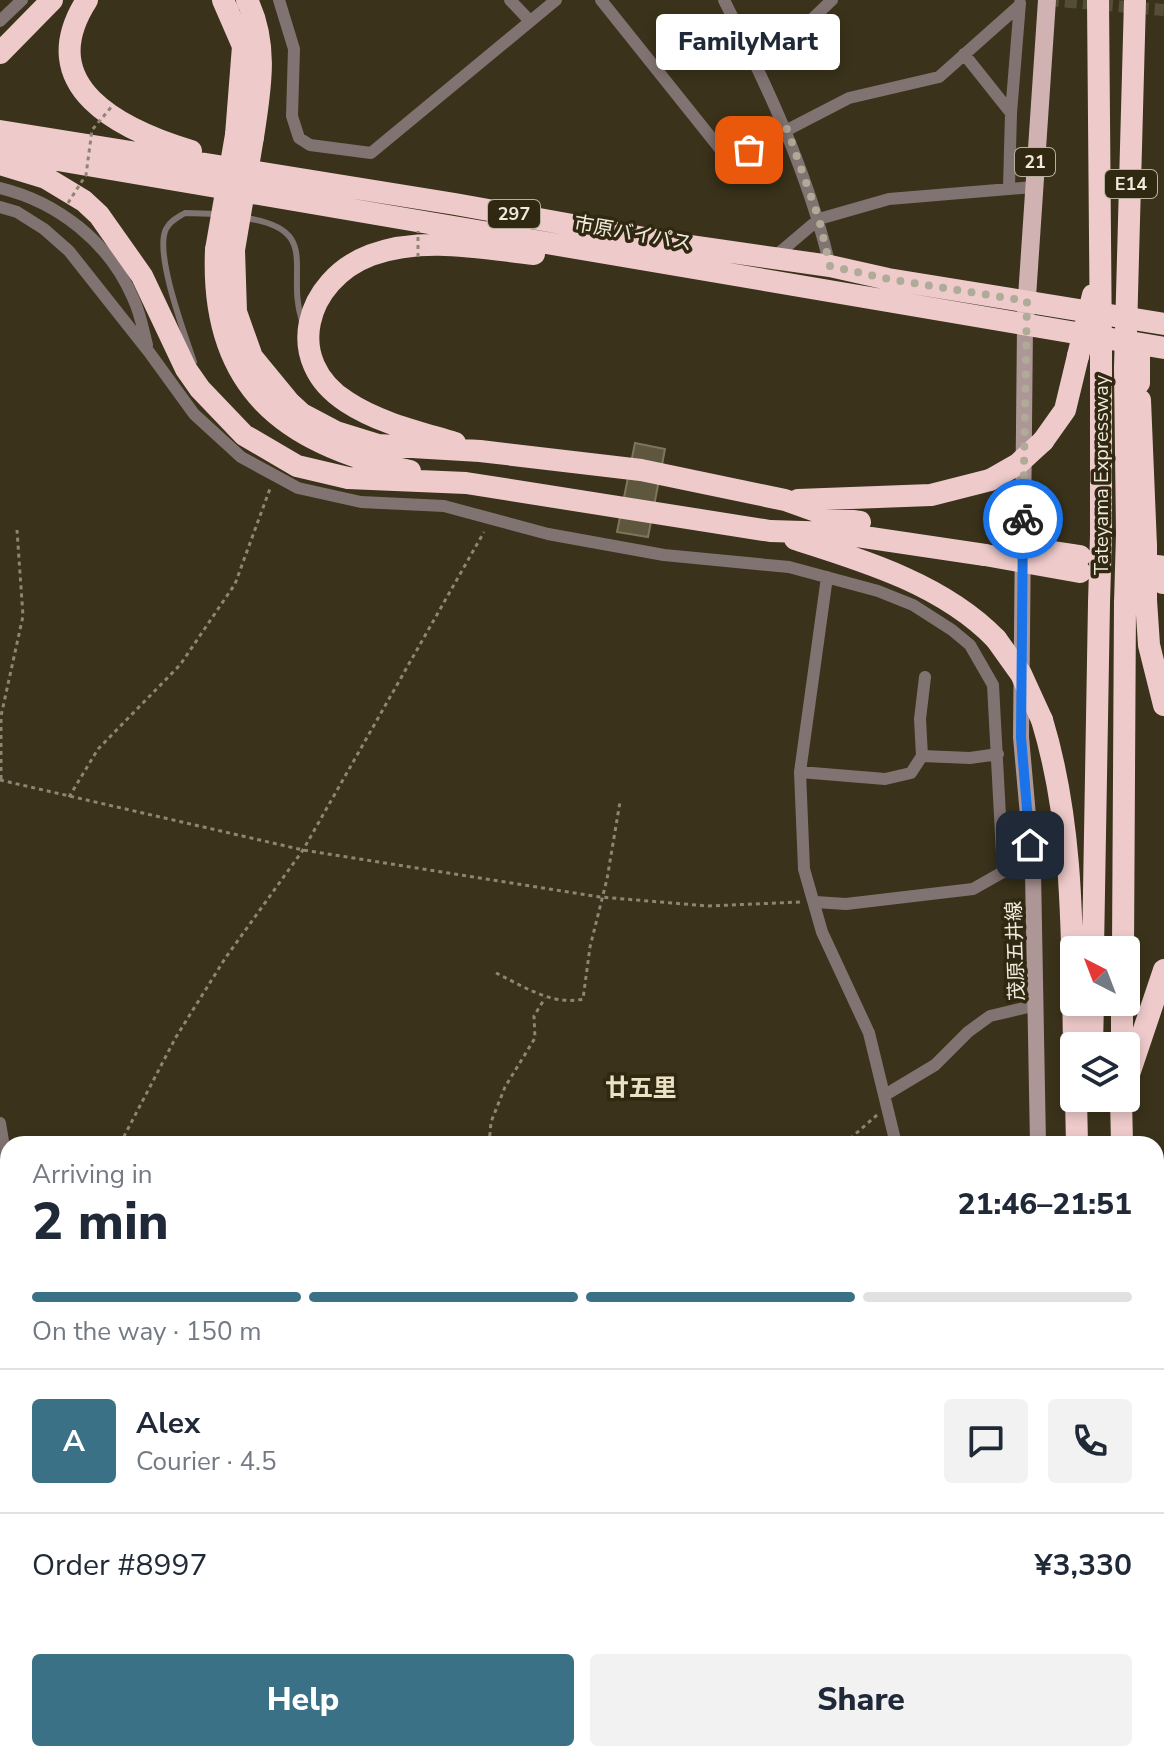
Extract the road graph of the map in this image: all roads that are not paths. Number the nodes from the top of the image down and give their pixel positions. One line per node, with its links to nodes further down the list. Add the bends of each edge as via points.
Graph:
1 (22, 0): 17 (street)
2 (52, 0): 19 (highway)
3 (87, 0): 27 (highway, via 71,32 70,48 77,79 94,104 140,134)
4 (223, 0): 24 (highway, via 243,46)
5 (247, 0): 24 (highway, via 262,74)
6 (279, 0): 16 (street, via 294,49 292,116 299,138 310,145 371,153)
7 (510, 0): 16 (street)
8 (556, 0): 16 (street)
9 (601, 0): 22 (street, via 729,160)
10 (724, 0): 18 (street)
11 (832, 0): 18 (street, via 810,21)
12 (1047, 0): 29 (main road, 21)
13 (1098, 0): 43 (highway, Tateyama Expressway / E14, bridge, via 1101,278)
14 (1135, 0): 52 (highway, Tateyama Expressway / E14, bridge, via 1129,228)
15 (1020, 2): 20 (street); 21 (street)
16 (529, 20)
17 (0, 21)
18 (750, 52): 22 (street)
19 (0, 53)
20 (964, 54): 21 (street); 22 (street, via 939,77 849,98)
21 (1011, 113): 28 (street)
22 (787, 129): 32 (street)
23 (0, 131): 27 (highway, 市原バイパス / 297)
24 (245, 136): 33 (highway, bridge)
25 (0, 150): 34 (highway, 市原バイパス / 297)
26 (0, 164): 44 (highway, via 46,178 99,215 142,276)
27 (224, 166): 35 (highway, 市原バイパス / 297)
28 (1009, 187): 29 (street); 32 (street, via 889,199)
29 (1033, 187): 37 (main road, 21)
30 (0, 188): 42 (street, via 32,196 59,211 111,260 134,299)
31 (0, 207): 42 (street, via 44,229 69,251)
32 (819, 219): 35 (street); 36 (street)
33 (225, 250): 45 (highway, via 244,340 275,389 302,414 378,445); 46 (highway, via 217,299 226,342 244,377 273,413 301,435 342,453)
34 (623, 256): 38 (highway, 市原バイパス / 297); 40 (highway, via 581,258 438,244 372,255 323,288 313,305)
35 (773, 258): 36 (highway, 市原バイパス / 297)
36 (830, 266): 37 (highway, 市原バイパス / 297)
37 (1027, 301): 38 (main road, 21); 39 (highway, 市原バイパス / 297)
38 (1025, 324): 41 (highway, 市原バイパス / 297); 59 (main road, 茂原五井線, via 1021,737)
39 (1164, 324)
40 (308, 340): 44 (lane, via 299,312 297,253 290,236 258,220 185,213 166,228 162,242); 45 (highway, via 319,371 345,401 376,418)
41 (1164, 348)
42 (149, 352): 51 (street, via 194,414 241,457 298,488 361,502 444,506 548,534 650,553 789,567)
43 (1090, 355): 47 (highway, bridge, via 1065,410 1043,441 990,480 931,495); 61 (highway, Tateyama Expressway / E14, bridge, via 1101,535)
44 (200, 389): 46 (highway, via 244,435 297,466 348,478)
45 (480, 451): 47 (highway, via 641,470)
46 (466, 483): 48 (highway)
47 (785, 500): 49 (highway, via 838,519)
48 (770, 531): 49 (highway); 65 (highway, bridge, via 916,584 960,607 996,639 1021,674 1042,720 1058,784 1070,888)
49 (987, 549): 50 (highway, bridge)
50 (1080, 564)
51 (827, 577): 55 (street, via 913,605 970,645 993,685); 57 (street)
52 (1136, 602): 54 (highway); 62 (highway, Tateyama Expressway / E14)
53 (925, 677): 56 (street)
54 (1164, 705)
55 (998, 754): 56 (street); 58 (street)
56 (922, 756): 57 (street, via 911,773 885,779)
57 (800, 772): 60 (street, via 804,869)
58 (1003, 872): 59 (street); 60 (street, via 973,889 846,904)
59 (1033, 872): 64 (main road, 茂原五井線)
60 (815, 902): 67 (street, via 822,932 869,1033)
61 (1093, 936)
62 (1124, 936)
63 (1164, 970): 66 (highway)
64 (1037, 1005): 67 (street, via 990,1016); 72 (main road, 茂原五井線)
65 (1074, 1032)
66 (1140, 1041)
67 (886, 1102): 71 (street)
68 (1076, 1112): 73 (highway)
69 (1091, 1112): 74 (highway)
70 (1121, 1112): 75 (highway)
71 (894, 1136)
72 (1038, 1136)
73 (1077, 1136)
74 (1090, 1136)
75 (1122, 1136)

